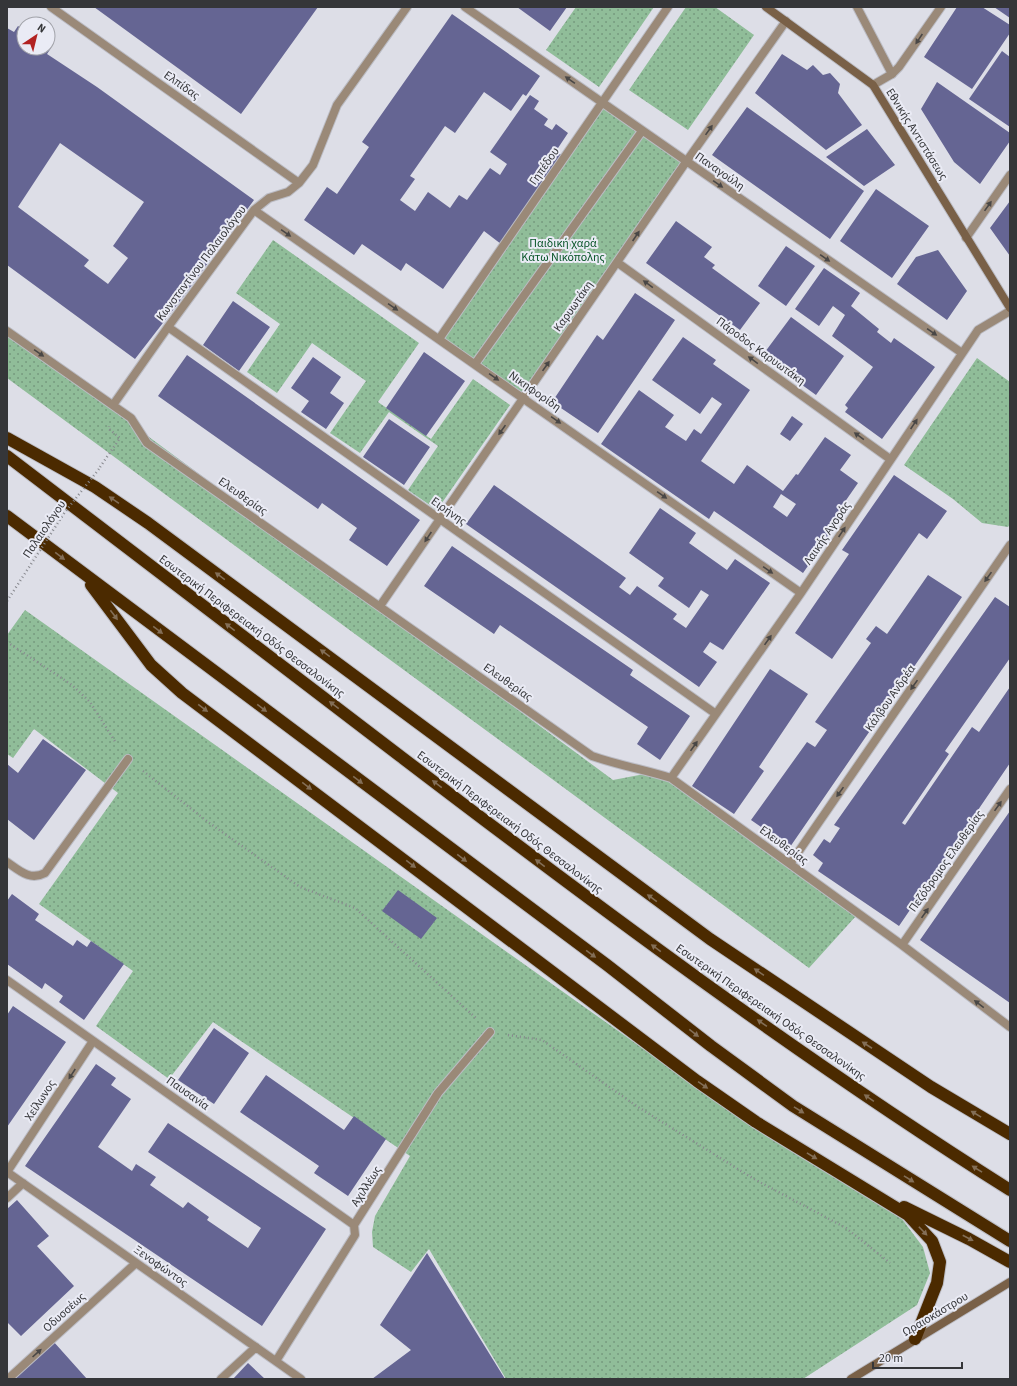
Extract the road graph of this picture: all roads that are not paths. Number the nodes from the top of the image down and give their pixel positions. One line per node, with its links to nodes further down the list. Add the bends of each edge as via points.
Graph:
1 (51, 7): 15 (street, Ελπίδας)
2 (408, 7): 15 (street, Κωνσταντίνου Παλαιολόγου, via 337,105 313,166)
3 (465, 7): 11 (street, Παναγούλη, one-way to 3)
4 (668, 7): 11 (street, Γηπέδου)
5 (766, 7): 8 (main road, Εθνικής Αντιστάσεως)
6 (857, 7): 9 (street)
7 (941, 7): 9 (street, one-way to 9)
8 (786, 21): 10 (main road, Εθνικής Αντιστάσεως); 13 (street, Καρυωτάκη, one-way to 8)
9 (892, 74): 10 (street)
10 (873, 85): 17 (main road, Εθνικής Αντιστάσεως)
11 (602, 103): 12 (street, Παναγούλη); 22 (street, Γηπέδου)
12 (642, 131): 13 (street, Παναγούλη); 24 (street)
13 (686, 162): 18 (street, Καρυωτάκη, one-way to 13); 23 (street, Παναγούλη, one-way to 23)
14 (1010, 175): 17 (street, one-way to 14)
15 (299, 183): 16 (street, Κωνσταντίνου Παλαιολόγου, via 288,192 269,198)
16 (254, 210): 20 (street, Κωνσταντίνου Παλαιολόγου); 22 (street, Νικηφορίδη, one-way to 22)
17 (966, 238): 19 (main road, Εθνικής Αντιστάσεως)
18 (618, 263): 25 (street, Καρυωτάκη, one-way to 18); 29 (street, Πάροδος Καρυωτάκη, one-way to 18)
19 (1010, 310): 23 (street, Λαικής Αγοράς, via 982,326)
20 (168, 327): 26 (street, Κωνσταντίνου Παλαιολόγου); 31 (street, Ειρήνης)
21 (7, 331): 26 (street, Ελευθερίας, one-way to 26)
22 (439, 339): 24 (street, Νικηφορίδη)
23 (962, 353): 29 (street, Λαικής Αγοράς, one-way to 23)
24 (475, 364): 25 (street, Νικηφορίδη, one-way to 25)
25 (524, 398): 31 (street, Καρυωτάκη, one-way to 31); 34 (street, Νικηφορίδη, one-way to 34)
26 (113, 405): 35 (street, Ελευθερίας, via 131,418 147,443)
27 (7, 438): 47 (highway, one-way to 27, via 931,1087 710,939 148,523 95,487)
28 (7, 456): 50 (highway, Εσωτερική Περιφερειακή Οδός Θεσσαλονίκης, one-way to 28, via 892,1114 571,887)
29 (890, 459): 34 (street, Λαικής Αγοράς, one-way to 29)
30 (7, 516): 33 (highway, one-way to 33)
31 (440, 519): 35 (street, Καρυωτάκη, one-way to 35); 36 (street, Ειρήνης)
32 (1010, 545): 41 (street, Κάλβου Ανδρέα, one-way to 41)
33 (82, 573): 51 (highway, one-way to 51, via 151,665 182,693 697,1081 756,1122); 54 (highway, one-way to 54, via 793,1106)
34 (801, 593): 36 (street, Λαικής Αγοράς, one-way to 34)
35 (380, 606): 38 (street, Ελευθερίας, via 592,756)
36 (716, 714): 38 (street, Λαικής Αγοράς, one-way to 36)
37 (128, 759): 40 (street, via 45,873 38,877 31,876)
38 (671, 778): 41 (street, Ελευθερίας)
39 (1010, 790): 42 (street, Πεζόδρομος Ελευθερίας, one-way to 39)
40 (7, 862)
41 (790, 864): 42 (street, Ελευθερίας)
42 (902, 945): 44 (street, Ελευθερίας, one-way to 42)
43 (7, 980): 46 (street, Παυσανία)
44 (1010, 1027)
45 (490, 1032): 53 (street, Αχιλλέως, via 438,1093)
46 (93, 1041): 48 (street, Χείλωνος, one-way to 48); 53 (street, Παυσανία)
47 (1010, 1134)
48 (7, 1172): 49 (street, Ξενοφώντος)
49 (23, 1183): 52 (street); 56 (street, Ξενοφώντος)
50 (1010, 1190)
51 (870, 1191): 55 (highway, one-way to 55); 58 (highway, one-way to 58, via 908,1215 932,1241 940,1262 937,1283)
52 (7, 1198)
53 (354, 1225): 60 (street, Αχιλλέως, via 355,1235)
54 (1010, 1241)
55 (1010, 1262)
56 (136, 1263): 59 (street, Ξενοφώντος); 61 (street, Οδυσσέως, one-way to 56)
57 (1010, 1282): 58 (main road, Ωραιοκάστρου)
58 (915, 1340): 64 (main road, Ωραιοκάστρου)
59 (256, 1347): 60 (street, Ξενοφώντος); 62 (street)
60 (276, 1361): 63 (street, Ξενοφώντος)
61 (8, 1379)
62 (221, 1379)
63 (301, 1379)
64 (851, 1379)

